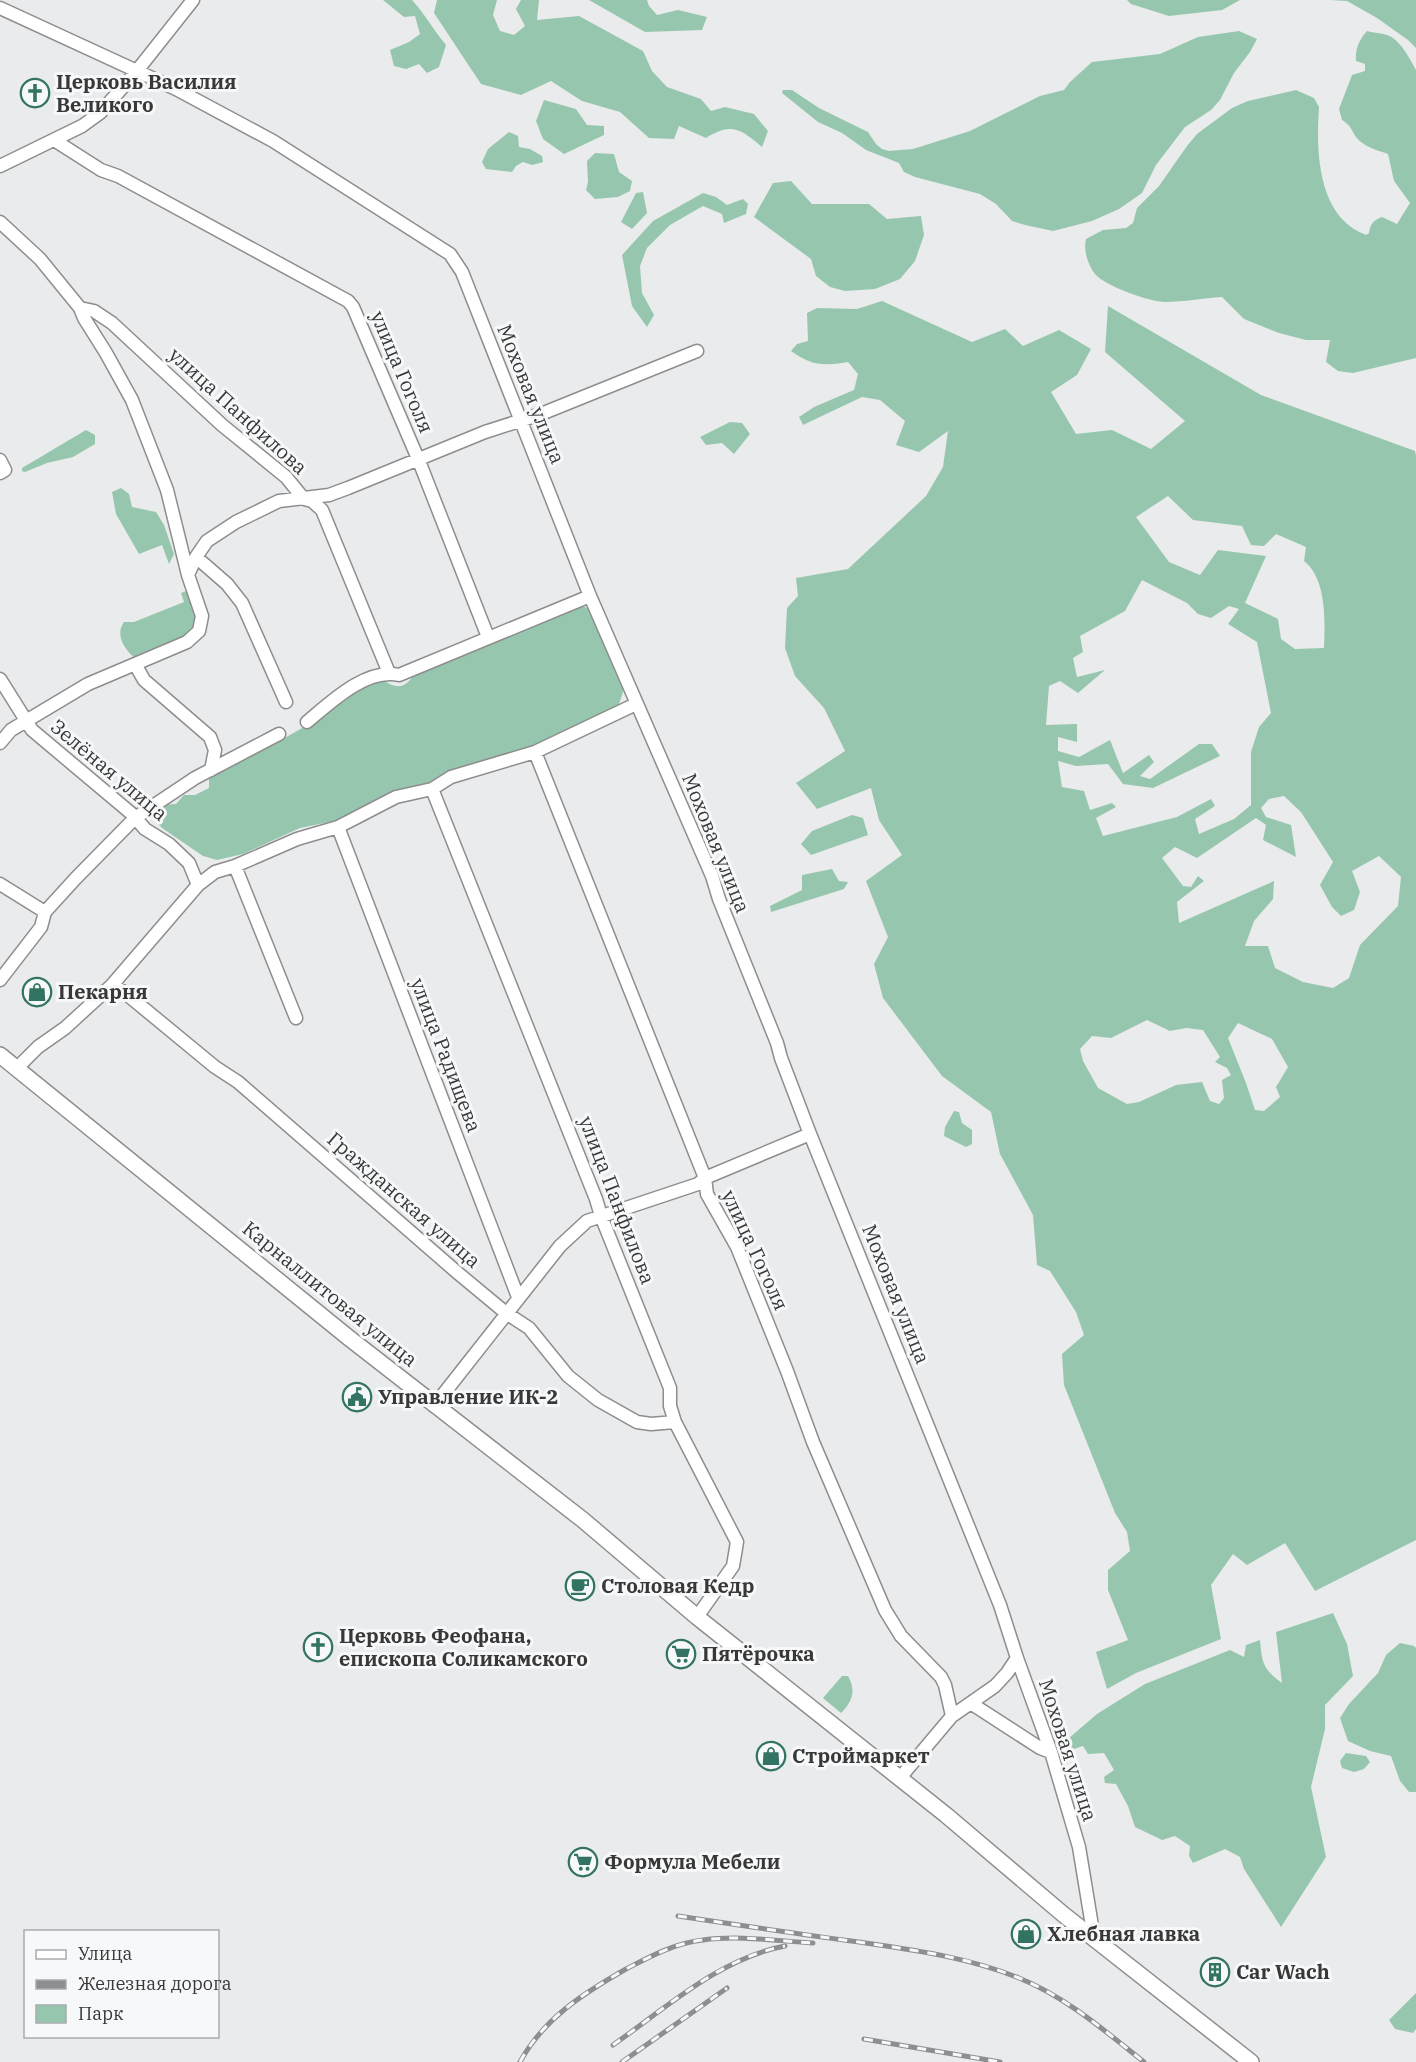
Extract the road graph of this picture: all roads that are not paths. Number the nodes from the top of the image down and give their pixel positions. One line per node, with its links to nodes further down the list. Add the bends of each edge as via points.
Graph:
1 (192, 0): 3 (street)
2 (0, 8): 3 (street, Моховая улица)
3 (136, 72): 4 (street, via 88,123); 9 (street, Моховая улица, via 273,141 450,254 462,272)
4 (54, 140): 5 (street); 10 (street, улица Гоголя, via 101,170 348,301)
5 (0, 166)
6 (0, 222): 7 (street, улица Панфилова, via 40,259)
7 (80, 308): 11 (street, улица Панфилова, via 94,311 112,323 286,477); 13 (street, via 132,400 166,490)
8 (697, 351): 9 (street)
9 (521, 421): 10 (street); 14 (street, Моховая улица)
10 (419, 461): 11 (street, via 329,495); 15 (street, улица Гоголя)
11 (304, 499): 12 (street, via 279,501 236,522 207,541); 17 (street, улица Панфилова, via 322,510)
12 (196, 557): 13 (street); 19 (street, via 242,603)
13 (188, 575): 16 (street, via 200,606 202,624 196,636 171,651)
14 (590, 596): 15 (street); 20 (street, Моховая улица)
15 (488, 637): 17 (street, via 399,675)
16 (135, 664): 21 (street, via 88,684); 26 (street, via 144,680 210,737 215,750)
17 (389, 673): 22 (street, via 341,693)
18 (0, 679): 21 (street, Зелёная улица)
19 (286, 702)
20 (636, 704): 25 (street); 39 (street, Моховая улица, via 712,876)
21 (26, 721): 24 (street); 28 (street, Зелёная улица)
22 (307, 722)
23 (279, 734): 26 (street)
24 (0, 743)
25 (535, 752): 27 (street, via 452,777); 40 (street, улица Гоголя)
26 (211, 770): 28 (street)
27 (432, 789): 29 (street, via 396,797); 41 (street, улица Панфилова)
28 (135, 818): 32 (street, Зелёная улица, via 189,863); 33 (street)
29 (338, 827): 30 (street, via 297,838); 42 (street, улица Радищева)
30 (235, 866): 32 (street, via 215,872); 36 (street)
31 (0, 884): 33 (street)
32 (198, 885): 35 (street)
33 (45, 912): 34 (street, via 41,927)
34 (0, 980)
35 (112, 985): 38 (street); 43 (street, Гражданская улица, via 238,1082)
36 (296, 1018)
37 (0, 1055): 38 (street, Карналлитовая улица)
38 (17, 1068): 44 (street, Карналлитовая улица)
39 (810, 1134): 40 (street); 47 (street, Моховая улица, via 1000,1605)
40 (705, 1178): 41 (street, via 698,1184); 49 (street, улица Гоголя, via 707,1194 737,1247 813,1442 885,1610 901,1636 941,1677)
41 (601, 1216): 42 (street, via 586,1221 560,1246); 45 (street, улица Панфилова, via 670,1388)
42 (518, 1297): 43 (street)
43 (506, 1313): 44 (street); 45 (street, Гражданская улица, via 529,1328 568,1376 598,1400 637,1422)
44 (434, 1406): 46 (street, Карналлитовая улица, via 583,1520)
45 (675, 1422): 46 (street, улица Панфилова, via 737,1542 733,1566)
46 (697, 1617): 51 (street, Карналлитовая улица)
47 (1017, 1658): 48 (street, via 995,1686); 50 (street, Моховая улица)
48 (972, 1704): 49 (street); 50 (street)
49 (952, 1716): 51 (street)
50 (1051, 1752): 52 (street, Моховая улица, via 1079,1847)
51 (899, 1779): 52 (street, Карналлитовая улица)
52 (1094, 1938): 53 (street, Карналлитовая улица)
53 (1251, 2062)

